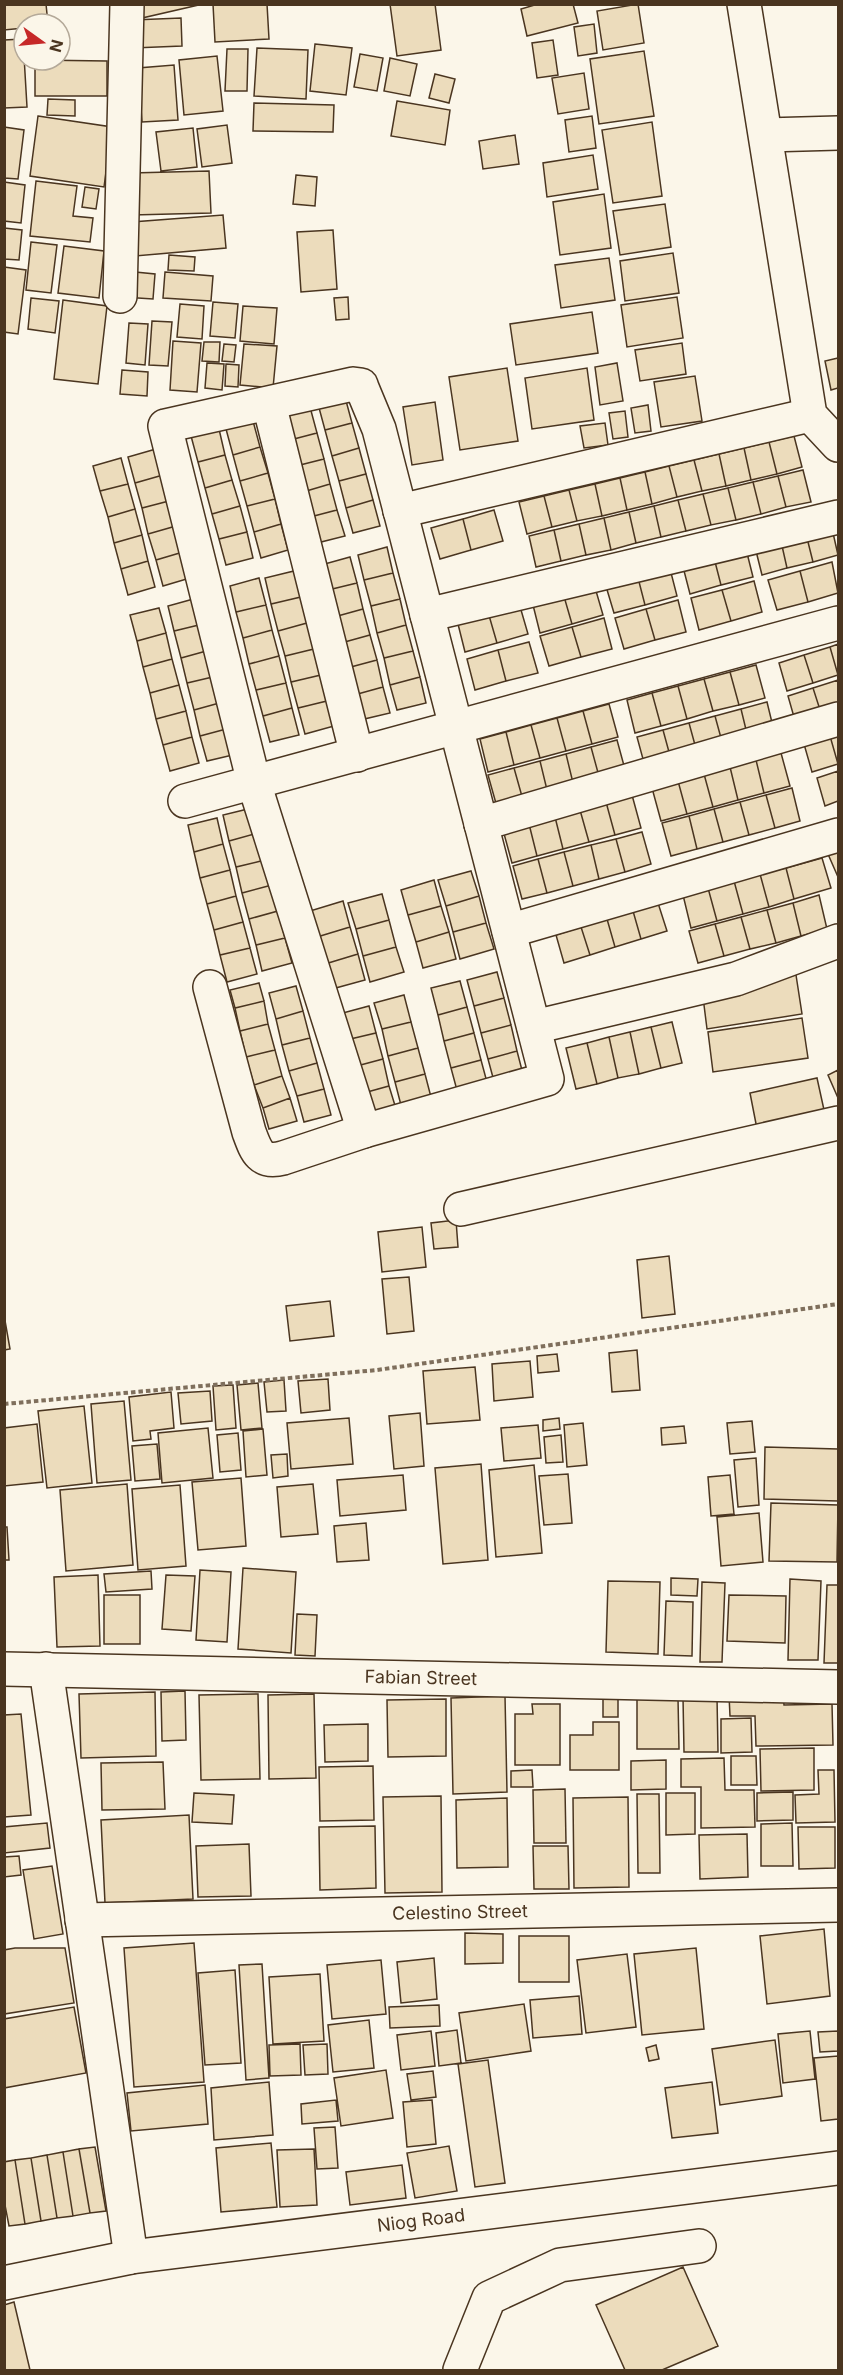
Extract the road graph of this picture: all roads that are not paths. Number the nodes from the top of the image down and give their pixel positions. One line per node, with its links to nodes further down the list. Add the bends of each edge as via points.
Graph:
1 (127, 4): 5 (street)
2 (744, 4): 4 (street)
3 (838, 133): 4 (street)
4 (766, 135): 7 (street)
5 (120, 296)
6 (269, 404): 9 (street, via 361,385 379,429); 15 (street); 16 (street, via 165,426)
7 (810, 415): 8 (street); 9 (street)
8 (838, 445)
9 (400, 511): 11 (street)
10 (838, 516): 11 (street)
11 (427, 615): 14 (street)
12 (838, 623): 14 (street)
13 (838, 719): 18 (street)
14 (456, 727): 15 (street); 18 (street)
15 (357, 755): 16 (street)
16 (254, 783): 17 (street); 25 (street)
17 (184, 801)
18 (481, 824): 20 (street)
19 (838, 835): 20 (street)
20 (509, 931): 23 (street)
21 (838, 941): 23 (street, via 736,979)
22 (210, 987): 25 (street, via 249,1132 262,1158 272,1161)
23 (534, 1027): 25 (street, via 547,1079)
24 (838, 1123): 26 (street)
25 (363, 1131)
26 (461, 1209)
27 (4, 1669): 28 (street, Fabian Street)
28 (46, 1670): 29 (street, Fabian Street); 31 (street)
29 (838, 1687)
30 (838, 1905): 31 (street, Celestino Street)
31 (82, 1920): 34 (street)
32 (838, 2168): 34 (street, Niog Road)
33 (699, 2247): 36 (street, via 561,2265 489,2298)
34 (131, 2257): 35 (street, Niog Road)
35 (4, 2283)
36 (460, 2370)

